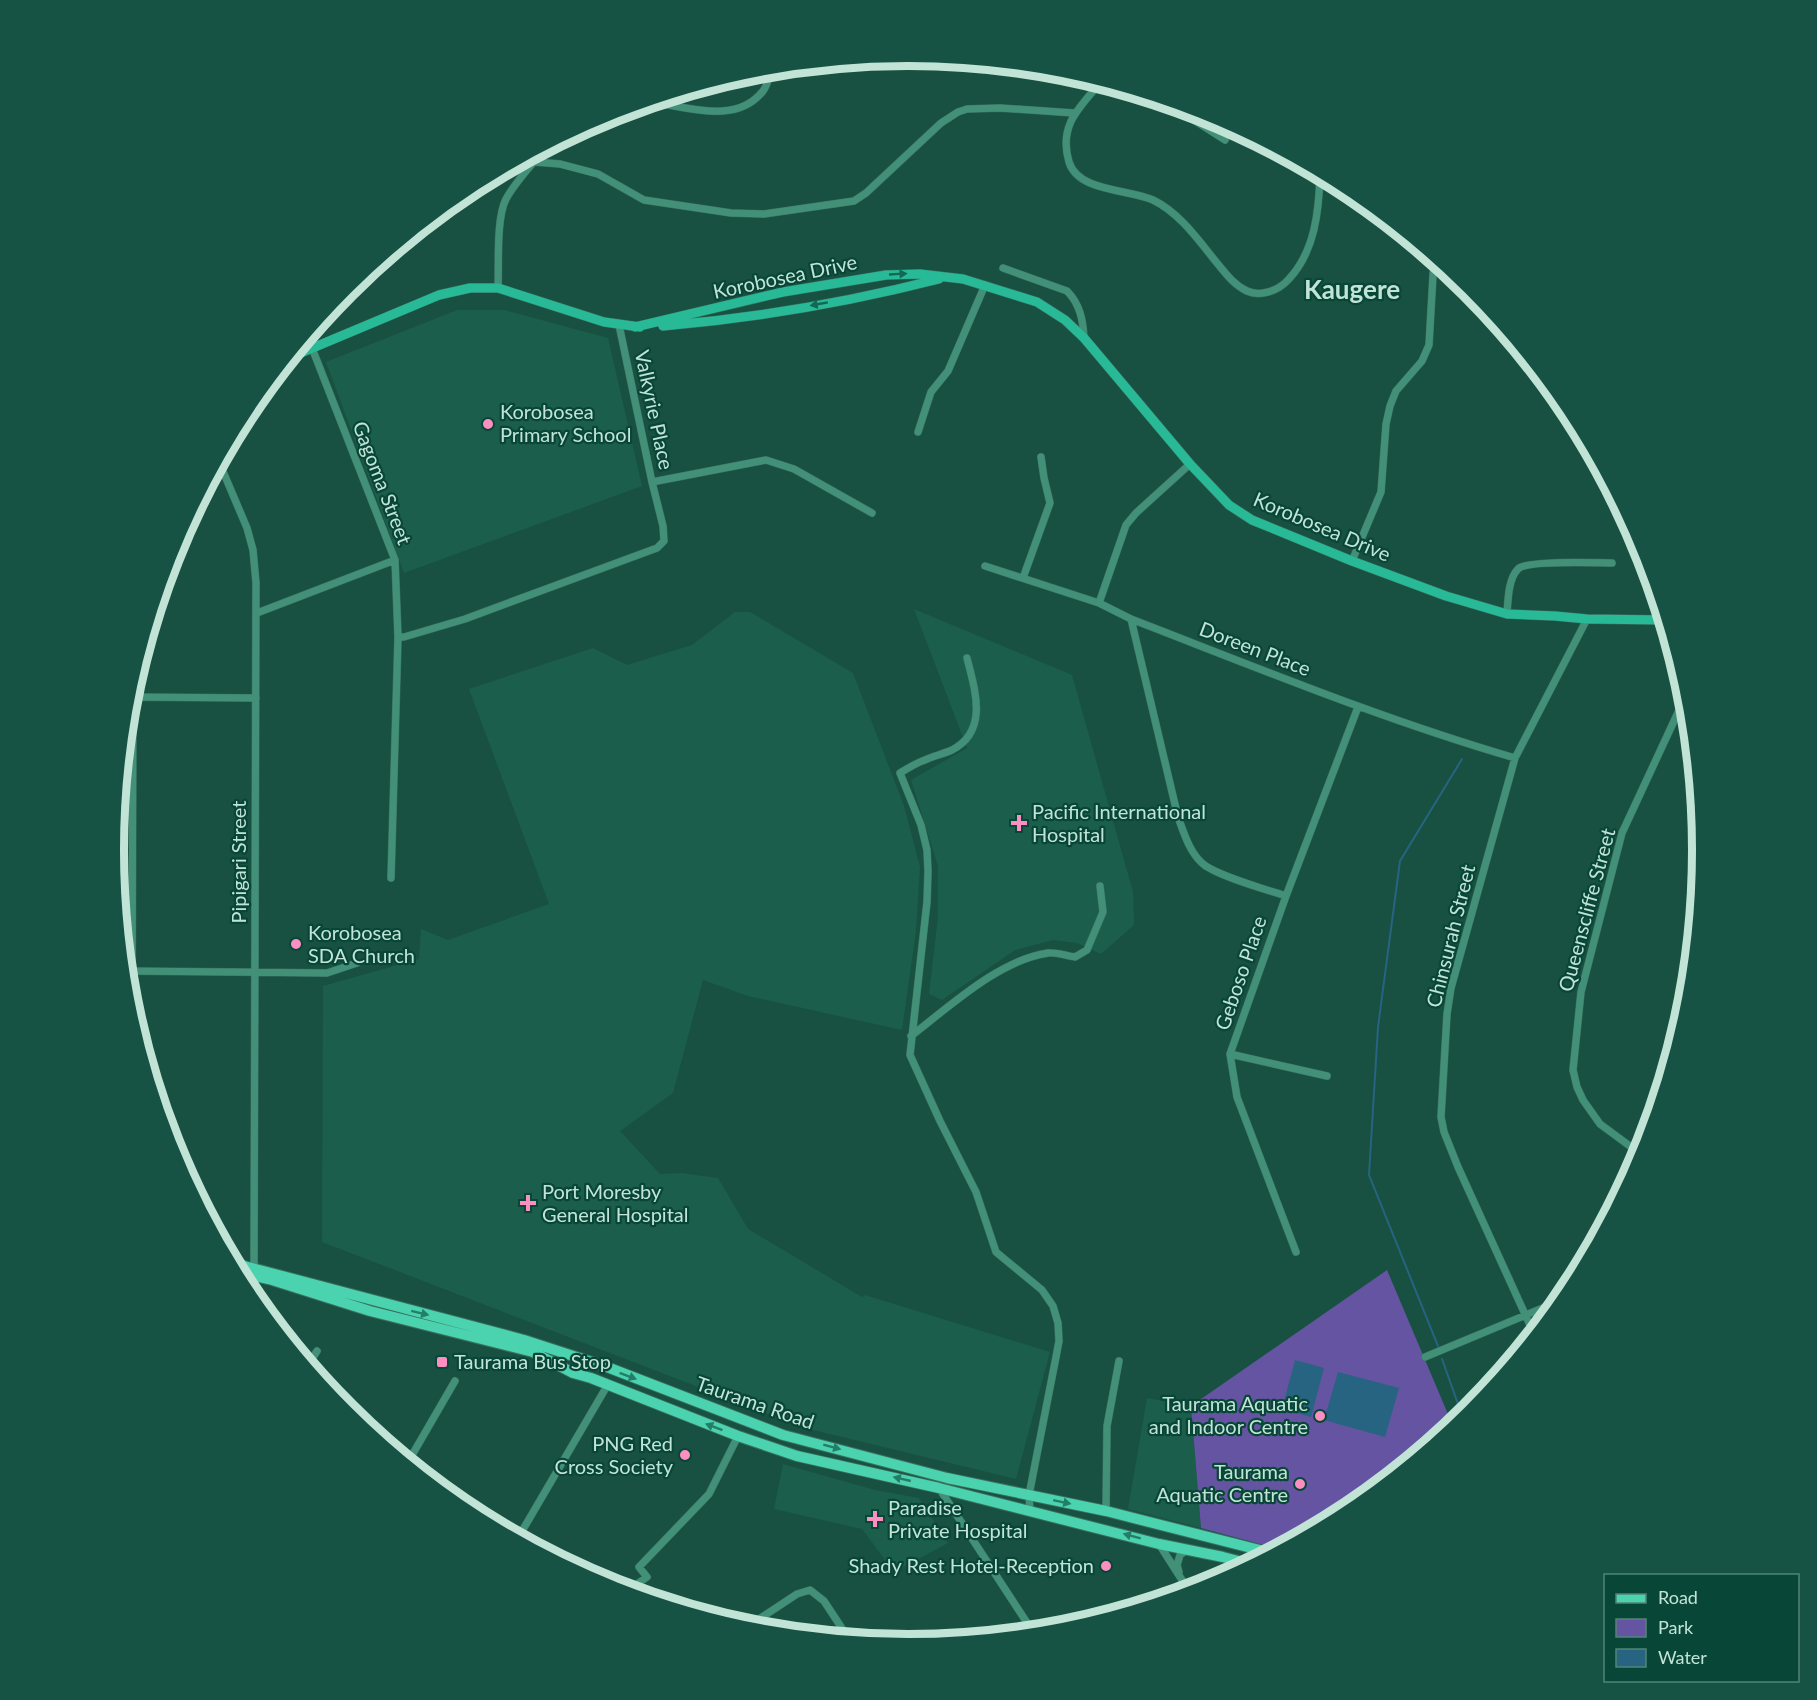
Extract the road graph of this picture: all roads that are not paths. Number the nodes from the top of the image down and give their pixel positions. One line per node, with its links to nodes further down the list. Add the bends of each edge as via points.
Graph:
1 (767, 79): 3 (street, via 763,91 747,105 732,110 712,112)
2 (1095, 89): 4 (street)
3 (667, 105)
4 (1074, 113): 7 (street, via 966,109 941,123 854,201 764,214 644,200 598,174); 8 (street, via 1067,148 1077,175 1105,189 1136,194 1168,209 1233,282 1255,294 1279,288 1296,270 1316,223)
5 (1195, 121): 6 (street)
6 (1225, 140)
7 (535, 162): 13 (street, via 506,200 501,215)
8 (1319, 183)
9 (1003, 268): 16 (street, via 1067,291 1083,317)
10 (1433, 269): 26 (street, via 1429,345 1422,361 1396,391 1390,406 1381,492)
11 (944, 278): 12 (main road, Korobosea Drive); 15 (main road, Korobosea Drive, one-way to 15, via 786,310); 15 (main road, Korobosea Drive, one-way to 11, via 783,292 859,279 904,273)
12 (985, 285): 16 (main road, Korobosea Drive, via 1037,302); 19 (street, via 948,371 931,392)
13 (498, 288): 14 (main road, Korobosea Drive); 17 (main road, Korobosea Drive, via 439,294)
14 (620, 325): 15 (main road, Korobosea Drive); 23 (street, Valkyrie Place)
15 (635, 327)
16 (1084, 338): 21 (main road, Korobosea Drive)
17 (312, 348): 18 (main road, Korobosea Drive); 25 (street, Gagoma Street)
18 (304, 351)
19 (918, 432)
20 (1041, 457): 29 (street, via 1050,503)
21 (1190, 464): 26 (main road, Korobosea Drive, via 1240,513); 30 (street, via 1126,525)
22 (223, 471): 31 (street, Pipigari Street, via 253,550)
23 (652, 482): 24 (street, Valkyrie Place, via 766,460 794,469); 36 (street, via 663,526 664,541 657,548 465,619)
24 (872, 513)
25 (395, 561): 31 (street, Gagoma Street); 36 (street)
26 (1352, 561): 32 (main road, Korobosea Drive)
27 (1612, 564): 32 (street, via 1522,566 1509,590)
28 (985, 566): 29 (street, Doreen Place)
29 (1023, 578): 30 (street, Doreen Place)
30 (1099, 603): 33 (street, Doreen Place)
31 (257, 613): 39 (street, Pipigari Street)
32 (1507, 614): 34 (main road, Korobosea Drive)
33 (1131, 619): 40 (street, Doreen Place); 46 (street, via 1178,817 1189,846 1203,865)
34 (1587, 619): 35 (main road, Korobosea Drive); 43 (street, Chinsurah Street)
35 (1658, 620)
36 (398, 637): 44 (street)
37 (967, 658): 51 (street, via 977,712 970,735 952,750 900,773 921,825 928,871)
38 (140, 697): 39 (street)
39 (256, 698): 50 (street, Pipigari Street)
40 (1358, 707): 43 (street, Doreen Place); 46 (street, Geboso Place)
41 (1679, 710): 54 (street, Queenscliffe Street, via 1622,833 1581,992 1573,1070 1577,1088 1600,1124)
42 (131, 752): 47 (street)
43 (1515, 758): 60 (street, Chinsurah Street, via 1451,988 1441,1117 1454,1157)
44 (391, 878)
45 (1100, 886): 51 (street, via 1103,912 1088,950 1075,957 1049,953 1020,962 982,981)
46 (1286, 896): 52 (street, Geboso Place)
47 (129, 934)
48 (357, 963): 50 (street, via 327,973)
49 (134, 971): 50 (street)
50 (255, 972): 57 (street, Pipigari Street)
51 (911, 1036): 71 (street, via 910,1055 976,1192 996,1252 1042,1290 1058,1323 1059,1341)
52 (1230, 1054): 53 (street); 55 (street, Geboso Place, via 1237,1097)
53 (1327, 1076)
54 (1634, 1148)
55 (1296, 1252)
56 (245, 1266): 57 (main road, Taurama Road)
57 (254, 1268): 71 (main road, Taurama Road, one-way to 71, via 524,1340 607,1367 783,1435)
58 (250, 1275): 67 (main road, Taurama Road, via 370,1311 533,1352)
59 (1544, 1307): 60 (street)
60 (1526, 1315): 61 (street, Chinsurah Street); 64 (street)
61 (1531, 1326)
62 (316, 1352): 63 (street)
63 (312, 1358)
64 (1425, 1358)
65 (1119, 1361): 73 (street, via 1107,1426)
66 (455, 1381): 69 (street)
67 (607, 1386): 68 (main road, Taurama Road, one-way to 67); 75 (street)
68 (738, 1436): 70 (main road, Taurama Road, one-way to 68, via 797,1456); 82 (street, via 709,1494 639,1566 647,1577)
69 (412, 1456)
70 (939, 1488): 72 (main road, Taurama Road); 84 (street)
71 (1029, 1495): 72 (street); 73 (main road, Taurama Road, one-way to 73)
72 (1030, 1511): 76 (main road, Taurama Road, one-way to 72)
73 (1106, 1511): 74 (main road, Taurama Road)
74 (1157, 1524): 76 (main road); 78 (main road, Taurama Road)
75 (522, 1532)
76 (1156, 1543): 77 (main road, Taurama Road); 80 (street)
77 (1187, 1550): 79 (main road, Taurama Road); 80 (street, via 1178,1559)
78 (1261, 1550)
79 (1237, 1561)
80 (1180, 1578): 81 (street)
81 (1184, 1583)
82 (636, 1585)
83 (759, 1619): 85 (street, via 810,1590 824,1601)
84 (1028, 1624)
85 (844, 1631)

